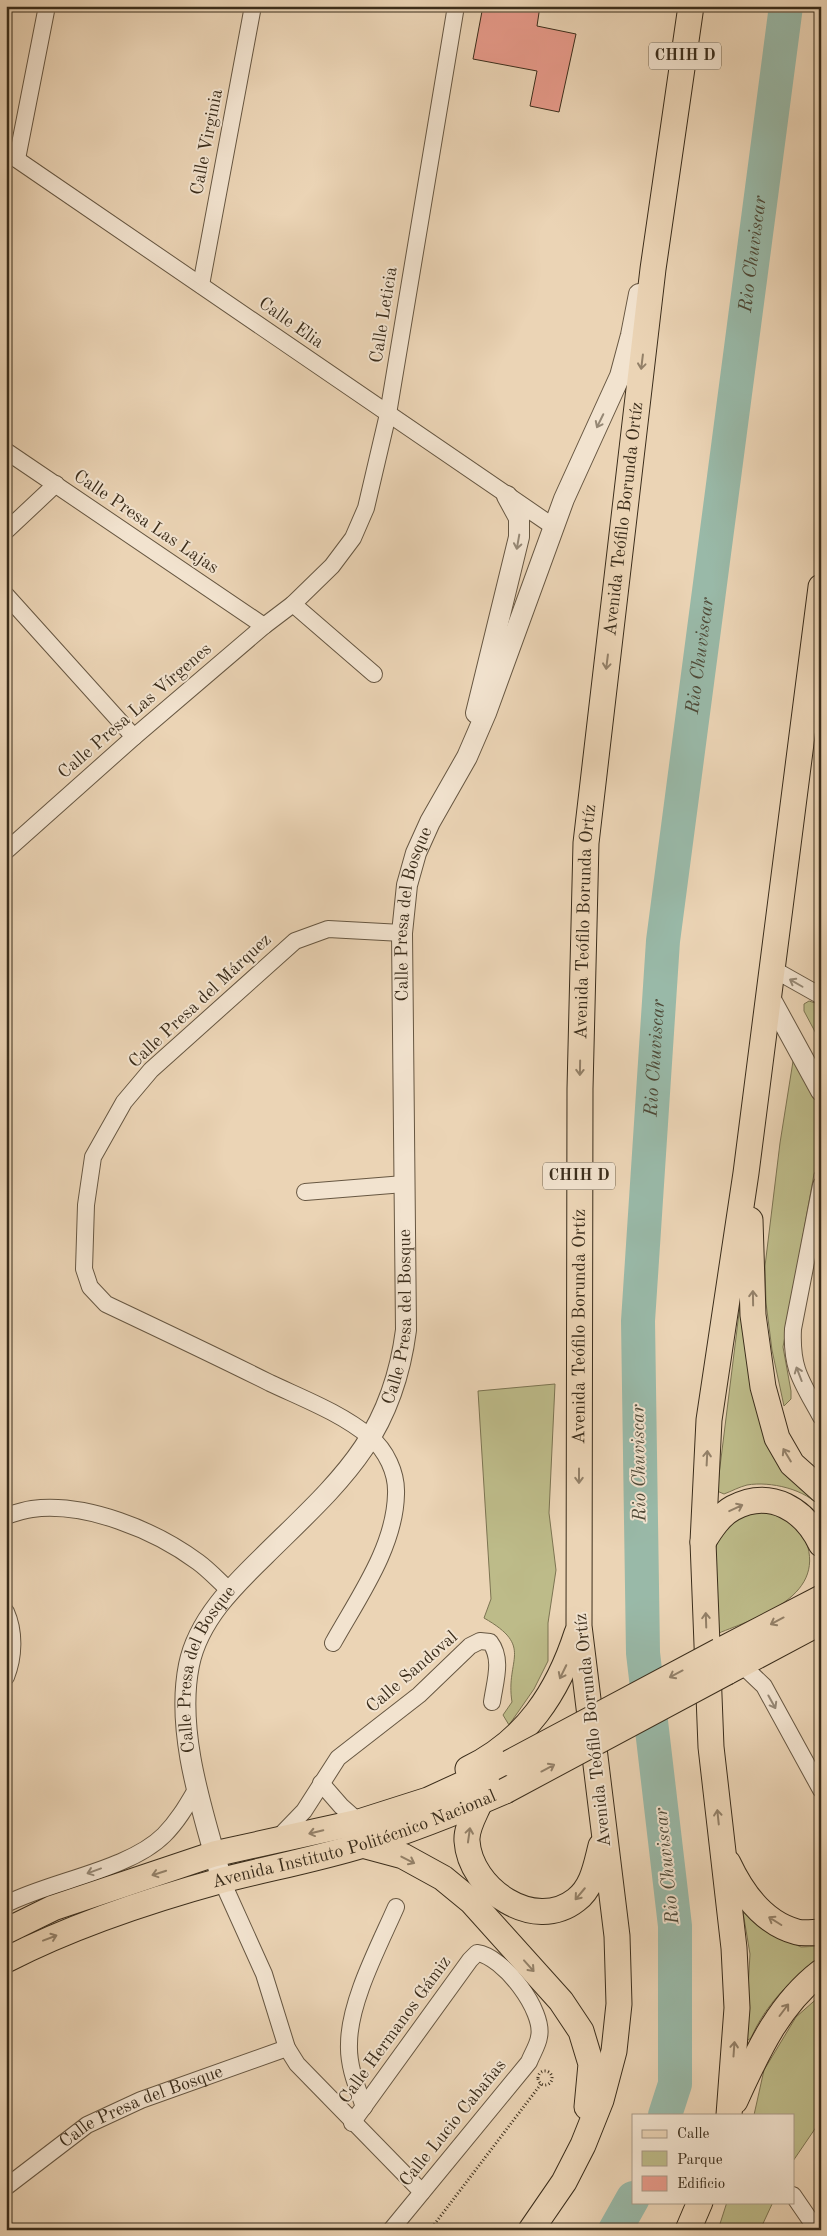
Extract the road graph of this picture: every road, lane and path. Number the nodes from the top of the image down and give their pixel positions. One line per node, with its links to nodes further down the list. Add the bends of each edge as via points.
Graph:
1 (47, 6): 6 (street)
2 (253, 6): 7 (street, Calle Virginia)
3 (456, 6): 8 (street, Calle Leticia)
4 (692, 6): 5 (main road, CHIH D)
5 (678, 106): 12 (street, Calle Presa del Bosque, one-way to 12, via 662,128 637,306 620,376 576,470); 40 (main road, Avenida Teófilo Borunda Ortíz / CHIH D, one-way to 40, via 653,269 586,842 580,1088)
6 (12, 156): 7 (street, Calle Elia)
7 (201, 285): 8 (street, Calle Elia)
8 (388, 414): 11 (street, Calle Elia); 16 (street, Calle Leticia, via 366,508 353,538 332,566)
9 (6, 451): 10 (street, Calle Presa Las Lajas)
10 (56, 484): 13 (street); 17 (street, Calle Presa Las Lajas)
11 (507, 496): 12 (street, Calle Elia); 20 (street, one-way to 20, via 519,518 519,537)
12 (554, 527): 20 (street, Calle Presa del Bosque, via 502,673)
13 (6, 531)
14 (821, 587): 23 (main road)
15 (6, 595): 19 (street)
16 (293, 604): 17 (street, Calle Presa Las Vírgenes); 18 (street)
17 (264, 626): 19 (street, Calle Presa Las Vírgenes)
18 (374, 674)
19 (134, 737): 21 (street, Calle Presa Las Vírgenes)
20 (467, 757): 22 (street, Calle Presa del Bosque, via 430,822 410,868)
21 (6, 851)
22 (402, 933): 28 (street, Calle Presa del Bosque); 32 (street, Calle Presa del Márquez, via 328,929 295,941 270,962 150,1070 124,1102 93,1157 86,1205 84,1269 90,1287 106,1304 335,1414)
23 (772, 969): 24 (main road); 25 (street, one-way to 23)
24 (769, 996): 26 (street); 27 (main road)
25 (821, 996)
26 (821, 1090)
27 (746, 1172): 33 (main road, one-way to 27, via 792,1464 777,1438 763,1388 753,1315 752,1238); 35 (main road, one-way to 27, via 709,1420)
28 (404, 1184): 30 (street); 32 (street, Calle Presa del Bosque, via 404,1349 395,1389)
29 (821, 1185): 31 (street, one-way to 29, via 798,1374 792,1352 793,1329)
30 (305, 1192)
31 (821, 1417)
32 (372, 1438): 37 (street, Calle Presa del Bosque, via 324,1497); 41 (street, via 393,1471 396,1493 390,1529 373,1571)
33 (821, 1490)
34 (6, 1516): 37 (street, via 33,1509 68,1509 124,1521 165,1539 199,1562)
35 (703, 1542): 36 (main road, one-way to 36, via 718,1520 734,1508 756,1500 779,1503 798,1511 814,1528); 52 (main road, one-way to 35, via 711,1747)
36 (821, 1544)
37 (229, 1590): 46 (street, Calle Presa del Bosque, via 202,1632 189,1664 187,1735)
38 (819, 1602): 42 (main road, Avenida Instituto Politécnico Nacional)
39 (6, 1612): 43 (street, via 12,1640 12,1663)
40 (579, 1626): 49 (main road, one-way to 49, via 556,1687 534,1717 508,1742); 50 (main road, Avenida Teófilo Borunda Ortíz / CHIH D)
41 (333, 1642)
42 (729, 1663): 47 (street, one-way to 47, via 764,1686); 48 (main road, Avenida Instituto Politécnico Nacional, one-way to 42, bridge, via 505,1791); 49 (main road, Avenida Instituto Politécnico Nacional, one-way to 49, bridge)
43 (6, 1677)
44 (492, 1702): 45 (street, Calle Sandoval, via 498,1663 496,1651 490,1642 480,1641 470,1646 412,1701 338,1758)
45 (321, 1783): 49 (street); 51 (street, via 304,1811)
46 (197, 1788): 53 (street, Calle Presa del Bosque); 55 (street, one-way to 55, via 177,1821 163,1837 145,1849)
47 (821, 1790)
48 (480, 1802): 49 (main road, Avenida Instituto Politécnico Nacional, via 434,1821); 50 (main road, one-way to 48, via 592,1879 577,1900 555,1911 525,1910 504,1900 472,1862 467,1840)
49 (364, 1829): 51 (main road, Avenida Instituto Politécnico Nacional, one-way to 51); 54 (main road, Avenida Instituto Politécnico Nacional); 68 (main road, one-way to 68, via 443,1878 471,1901 560,2001 581,2031 591,2064)
50 (604, 1833): 68 (main road, Avenida Teófilo Borunda Ortíz / CHIH D, via 617,1936 619,2004 614,2051 601,2100)
51 (273, 1842): 53 (main road, Avenida Instituto Politécnico Nacional)
52 (721, 1845): 58 (main road, one-way to 52, via 798,1932 776,1923 754,1906 738,1884); 65 (main road, one-way to 52, via 737,2008 734,1948)
53 (214, 1854): 54 (street, Calle Presa del Bosque); 57 (main road, Avenida Instituto Politécnico Nacional, one-way to 57, via 53,1908)
54 (222, 1881): 59 (main road, Avenida Instituto Politécnico Nacional, one-way to 54, via 46,1939); 62 (street, Calle Presa del Bosque, via 264,1974)
55 (6, 1904)
56 (396, 1907): 64 (street, via 352,2014 348,2045 352,2074)
57 (6, 1931)
58 (821, 1932)
59 (6, 1960)
60 (821, 1972): 66 (main road, one-way to 60, via 765,2037 786,2006)
61 (540, 2036): 64 (street, Calle Hermanos Gámiz, via 538,2014 515,1981 484,1954 477,1953); 70 (street, Calle Lucio Cabañas, via 529,2062 514,2083)
62 (287, 2048): 67 (street, Calle Presa del Bosque, via 297,2064); 69 (street, Calle Presa del Bosque, via 158,2094 87,2125)
63 (541, 2084): 63 (path, via 545,2086 551,2082 550,2073 539,2074); 74 (path)
64 (364, 2107): 67 (street, Calle Hermanos Gámiz)
65 (728, 2114)
66 (728, 2114)
67 (352, 2123): 70 (street, Calle Presa del Bosque)
68 (583, 2145): 75 (main road, Avenida Teófilo Borunda Ortíz / CHIH D, via 564,2182)
69 (6, 2187)
70 (422, 2192): 73 (street, Calle Lucio Cabañas)
71 (794, 2196): 77 (street)
72 (699, 2204): 76 (main road)
73 (391, 2230)
74 (430, 2230)
75 (531, 2230)
76 (688, 2230)
77 (817, 2230)

